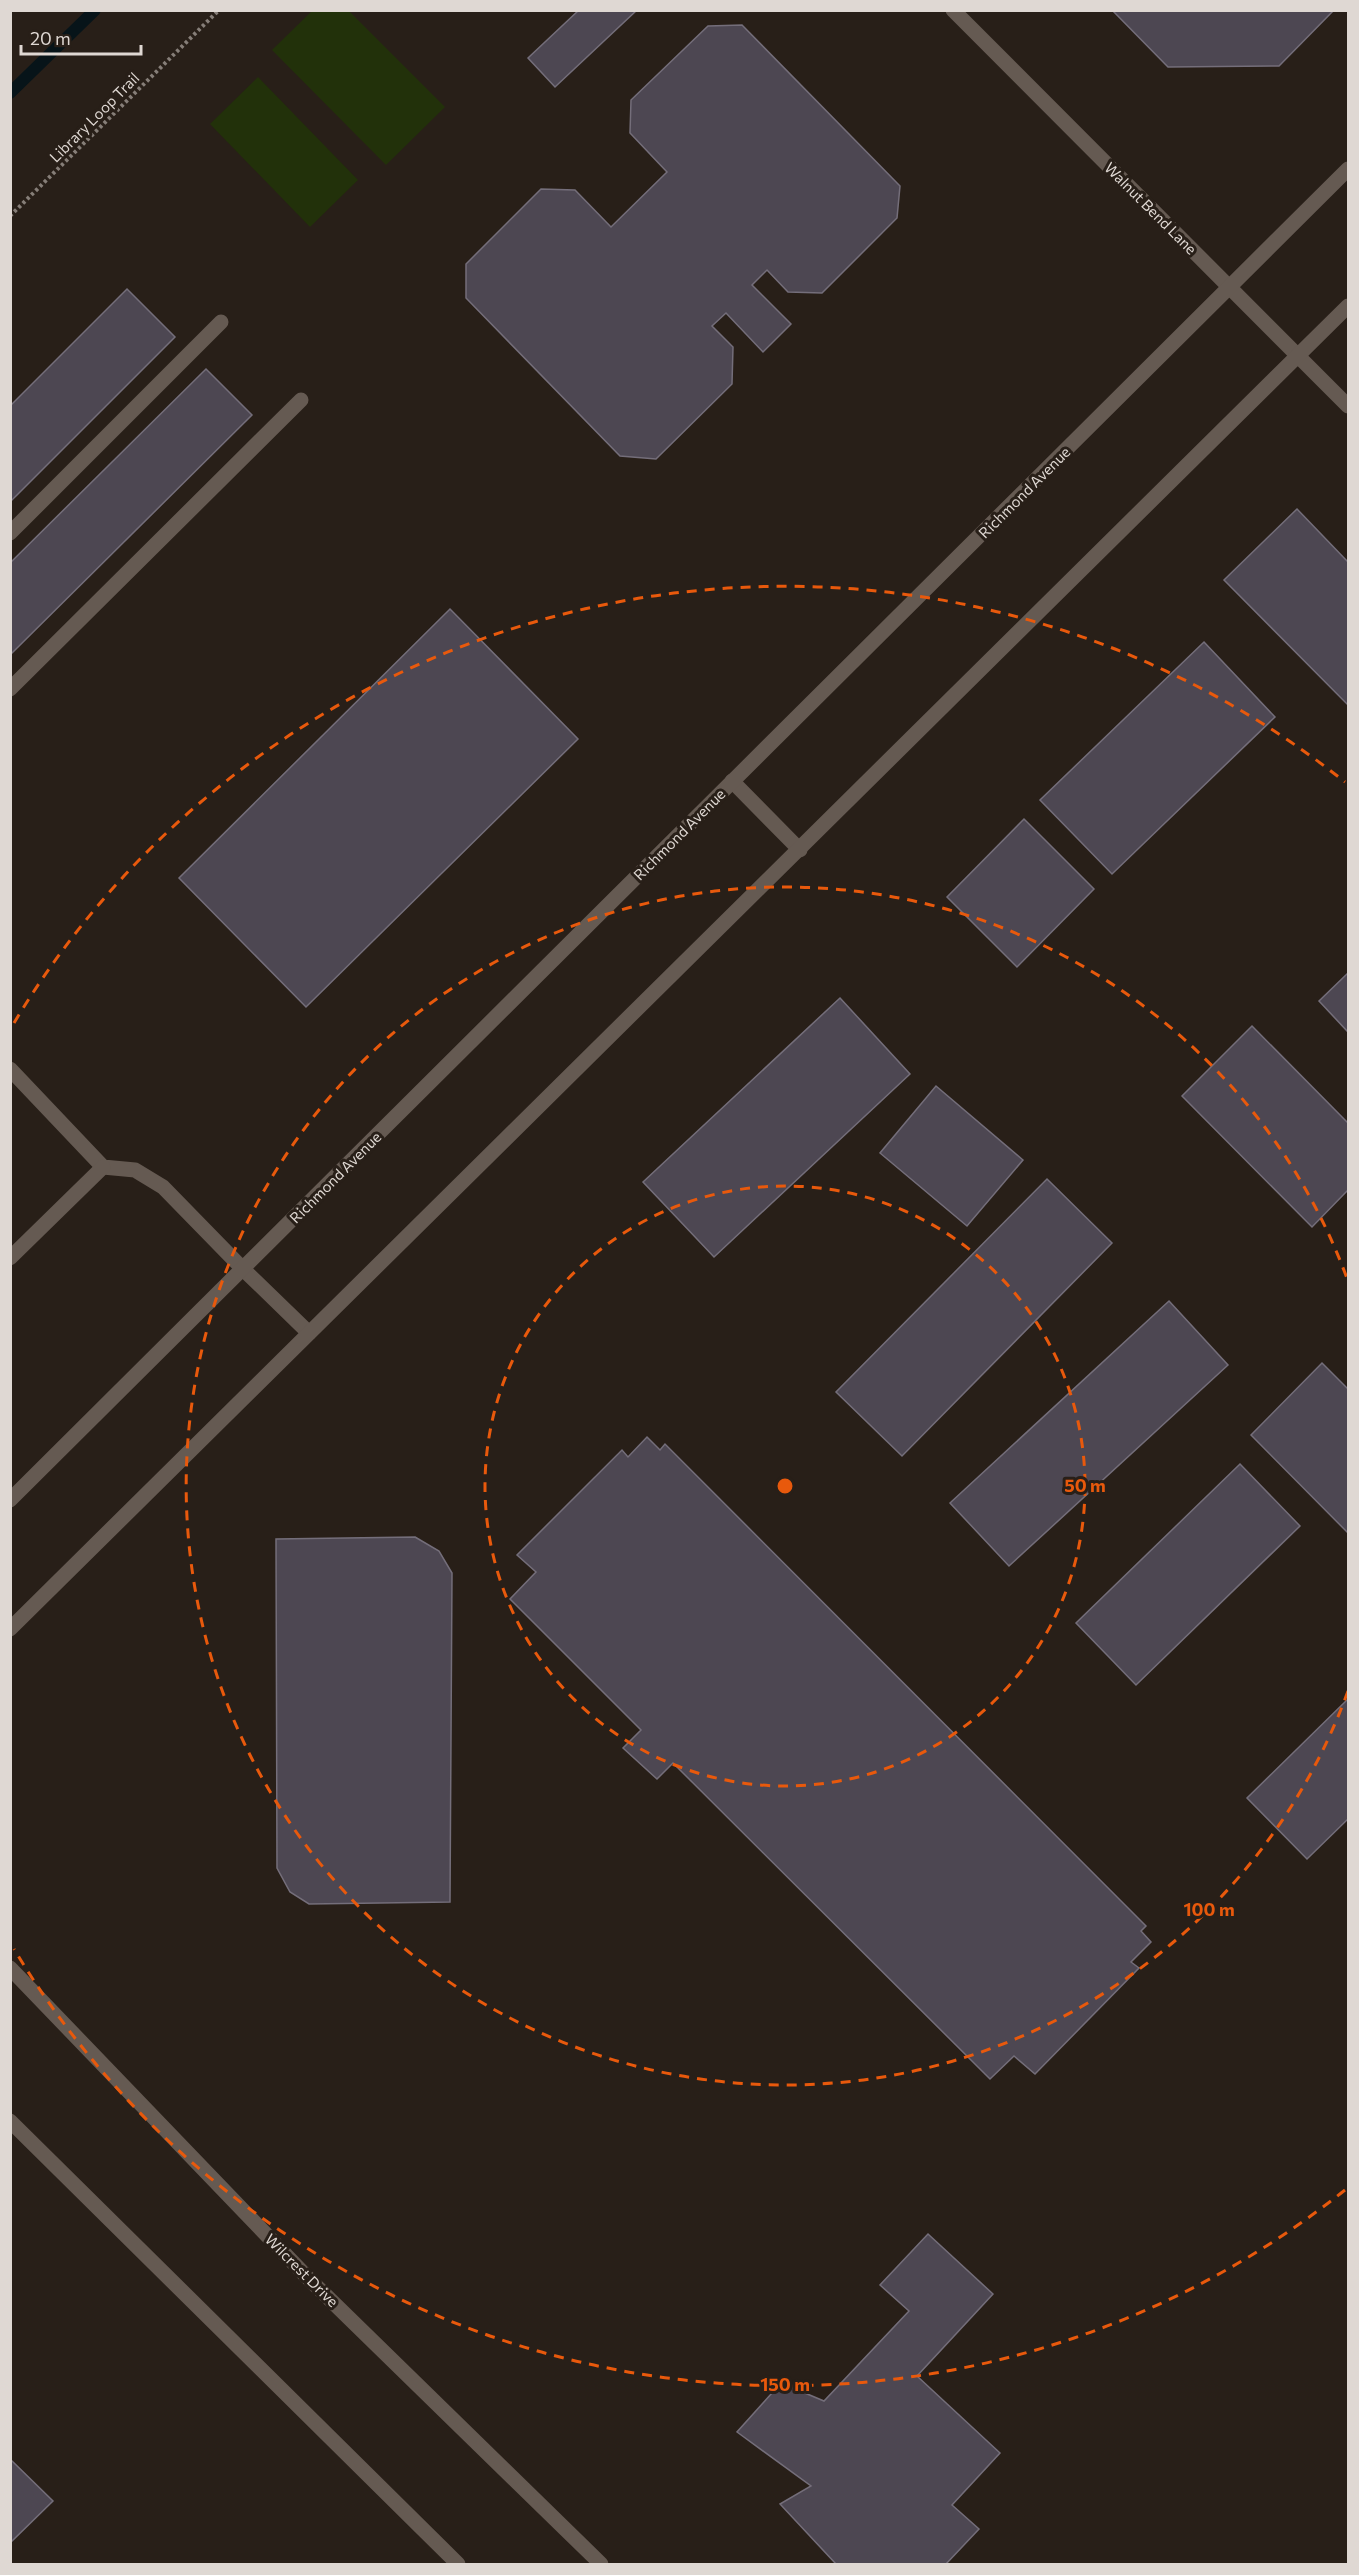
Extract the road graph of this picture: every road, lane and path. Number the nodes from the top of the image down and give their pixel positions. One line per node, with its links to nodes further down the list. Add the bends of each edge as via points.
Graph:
1 (219, 10): 4 (path, Library Loop Trail)
2 (953, 10): 5 (main road, Walnut Bend Lane)
3 (1348, 169): 5 (main road, Richmond Avenue)
4 (10, 216)
5 (1229, 287): 8 (main road, Walnut Bend Lane); 13 (main road, Richmond Avenue)
6 (1348, 306): 8 (main road)
7 (221, 322): 11 (main road)
8 (1298, 356): 10 (main road, Walnut Bend Lane); 14 (main road)
9 (301, 400): 12 (main road)
10 (1348, 406)
11 (10, 532)
12 (10, 688)
13 (732, 781): 14 (main road); 18 (main road, Richmond Avenue)
14 (800, 850): 19 (main road)
15 (10, 1069): 16 (main road)
16 (103, 1167): 17 (main road); 18 (main road, via 135,1170 163,1187)
17 (10, 1258)
18 (243, 1269): 19 (main road); 20 (main road, Richmond Avenue)
19 (309, 1333): 21 (main road)
20 (10, 1500)
21 (10, 1629)
22 (10, 1968): 25 (main road, Wilcrest Drive, via 307,2277)
23 (10, 2121): 24 (main road)
24 (458, 2565)
25 (602, 2565)

